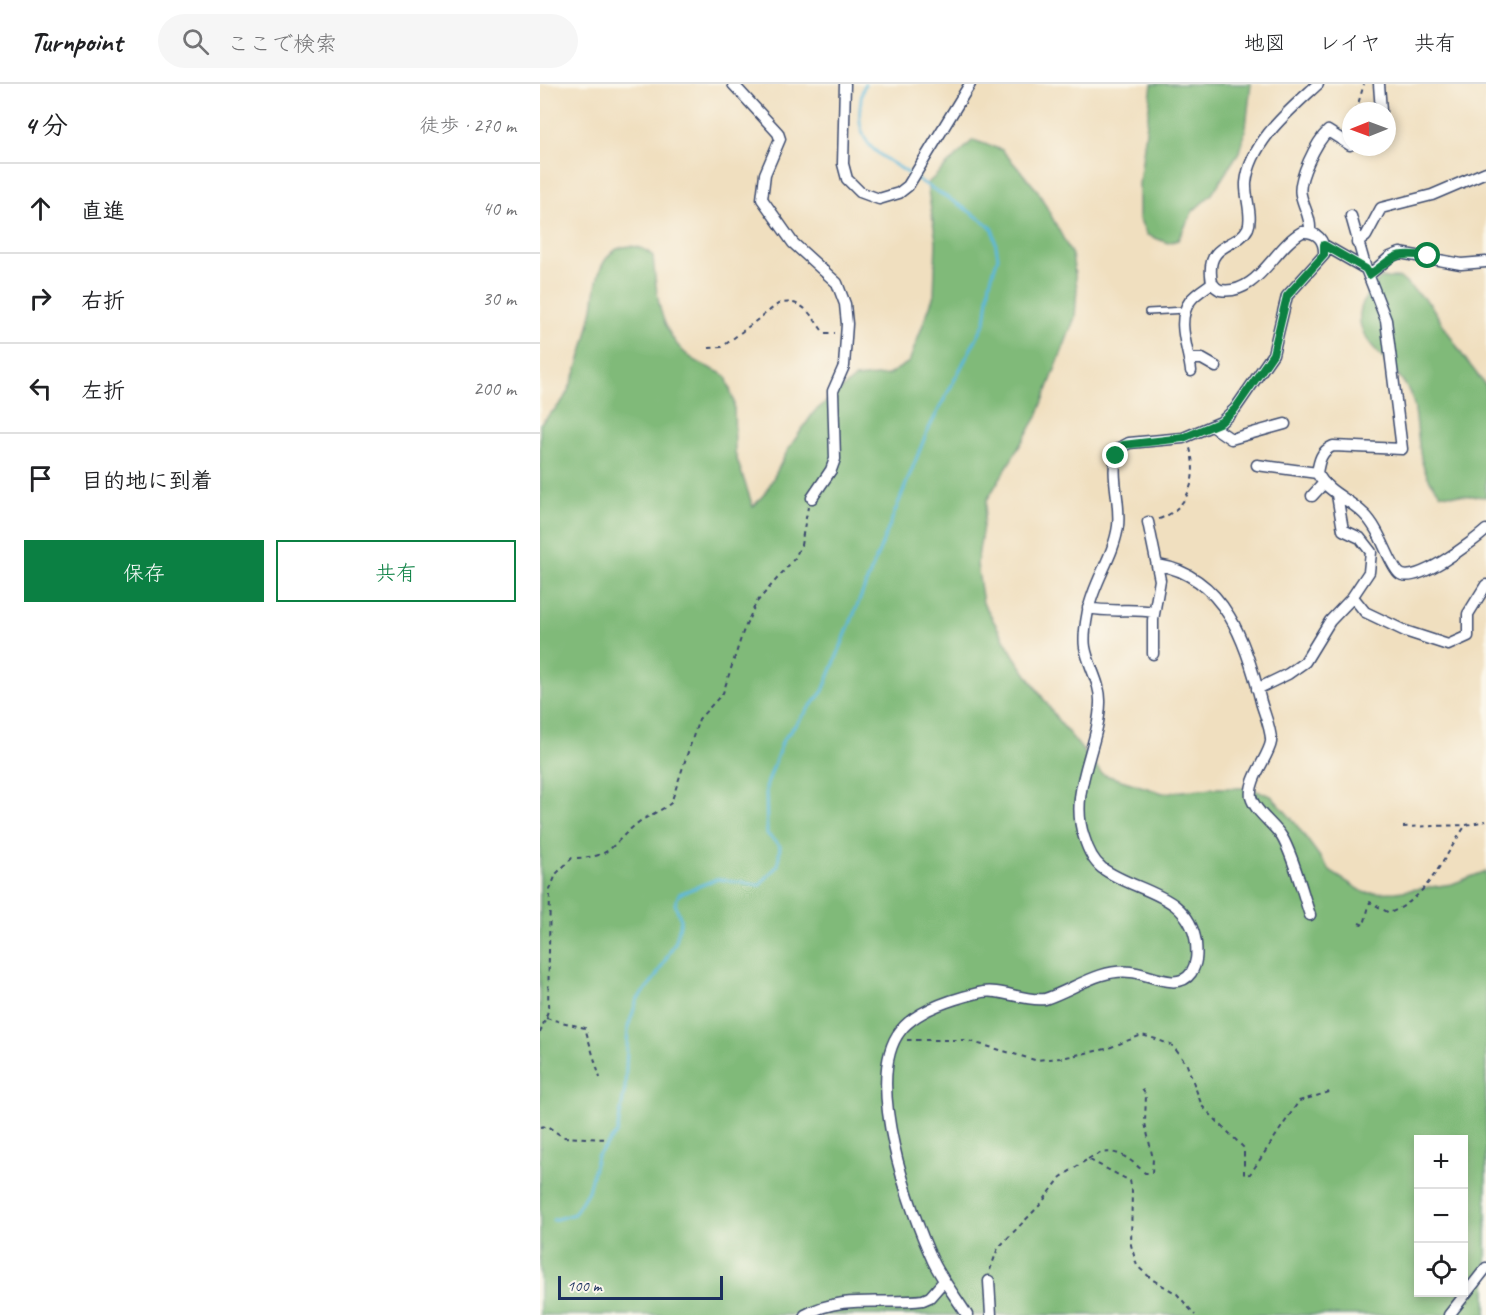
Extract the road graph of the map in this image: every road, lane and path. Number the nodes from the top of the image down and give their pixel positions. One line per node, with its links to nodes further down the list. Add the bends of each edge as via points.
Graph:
1 (733, 84): 20 (street, via 780,139 765,174 762,199 794,243 837,283 845,304)
2 (844, 84): 3 (street, via 843,164 847,178 860,192 879,199 908,186)
3 (970, 84)
4 (1318, 84): 17 (street, via 1266,136 1254,156 1245,187 1249,226 1215,255)
5 (1364, 84): 7 (path)
6 (1379, 84): 8 (street)
7 (1359, 102)
8 (1380, 102)
9 (1342, 140): 12 (street, via 1328,131 1302,179 1300,194 1310,217)
10 (1486, 172): 13 (street, via 1432,195 1381,208)
11 (1351, 216): 13 (street)
12 (1310, 232): 14 (street); 17 (street, via 1298,234 1249,284 1238,290 1220,290)
13 (1358, 243): 16 (street)
14 (1324, 245): 16 (street); 26 (street, via 1324,255 1287,296 1273,354 1235,409)
15 (1486, 262): 16 (street, via 1461,264 1400,253)
16 (1367, 272): 29 (street, via 1386,320 1402,449 1333,446 1320,458)
17 (1212, 283): 18 (street, via 1190,301)
18 (1186, 310): 19 (lane); 22 (street, via 1185,339)
19 (1149, 312)
20 (847, 329): 21 (path, via 824,333 806,309 788,301 778,304 722,347); 33 (street, via 844,366 833,391 835,459)
21 (709, 348)
22 (1190, 359): 23 (street, via 1202,359); 24 (street)
23 (1216, 367)
24 (1191, 371)
25 (1285, 424): 26 (street, via 1232,439)
26 (1212, 426): 27 (street)
27 (1186, 437): 34 (path, via 1193,476 1186,498 1172,514); 39 (street, via 1129,443 1118,449 1114,479 1119,512 1117,535)
28 (1257, 465): 29 (street)
29 (1317, 473): 30 (street)
30 (1323, 484): 31 (street); 32 (street)
31 (1337, 495): 35 (street, via 1366,515 1404,576 1427,570 1474,542); 38 (street, via 1343,530 1360,538 1371,552 1369,572)
32 (1312, 496)
33 (812, 498): 48 (path, via 795,558 756,603 723,693 699,718 671,803 640,822 610,850 594,858 572,858 556,874 550,890)
34 (1149, 522): 36 (street)
35 (1486, 530)
36 (1158, 565): 40 (street, via 1160,580); 42 (street, via 1194,577 1226,609 1243,640)
37 (1486, 585): 38 (street, via 1468,614 1468,636 1448,645 1365,612)
38 (1353, 597): 42 (street, via 1330,621 1300,668)
39 (1088, 608): 40 (street); 50 (street, via 1085,648 1100,705 1080,795 1083,835 1101,867 1161,895 1186,917 1195,936 1198,958 1192,972 1180,980 1165,981 1117,971 1035,1000 981,992 911,1019)
40 (1154, 612): 41 (street)
41 (1153, 654)
42 (1257, 689): 46 (street, via 1271,743 1251,795 1256,807 1283,838)
43 (1486, 821): 44 (path)
44 (1466, 825): 45 (path); 47 (path, via 1430,882 1411,902 1389,913 1370,902 1364,925)
45 (1403, 827)
46 (1310, 915)
47 (1359, 923)
48 (546, 1018): 49 (path); 51 (path, via 585,1028)
49 (540, 1033)
50 (894, 1041): 53 (path, via 965,1040 1035,1060 1106,1049 1142,1035 1156,1039 1173,1047 1188,1065 1202,1106 1244,1148 1244,1175 1250,1174 1299,1101); 58 (street, via 886,1077 889,1126 920,1227)
51 (600, 1078)
52 (1140, 1086): 56 (path, via 1146,1095 1152,1173 1145,1173 1130,1157 1119,1152 1104,1151)
53 (1333, 1091)
54 (540, 1127): 55 (path, via 547,1126 563,1137)
55 (608, 1139)
56 (1088, 1158): 59 (path, via 1061,1178 998,1248); 63 (path, via 1130,1181 1131,1245 1137,1266 1177,1294)
57 (1486, 1268): 64 (street)
58 (944, 1281): 60 (street, via 923,1300 842,1303); 61 (street)
59 (989, 1281): 62 (street)
60 (805, 1315)
61 (967, 1315)
62 (991, 1315)
63 (1195, 1315)
64 (1449, 1315)

